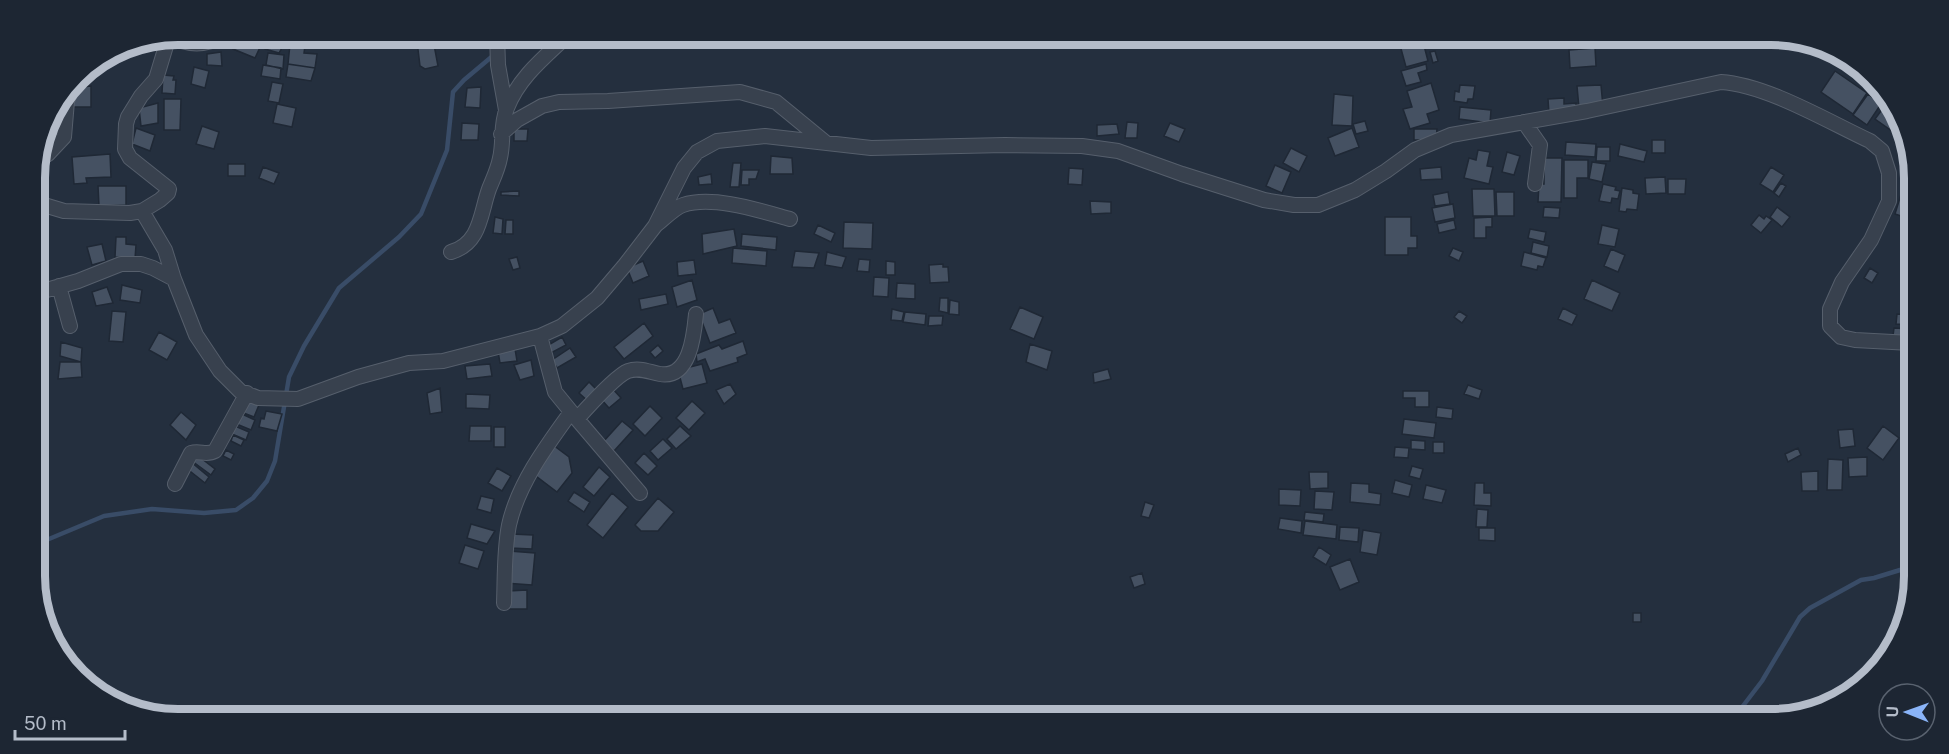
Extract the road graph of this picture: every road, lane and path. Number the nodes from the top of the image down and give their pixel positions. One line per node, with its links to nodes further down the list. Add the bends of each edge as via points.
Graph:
1 (167, 45): 12 (street, via 156,79 126,124 127,154 168,189 165,197)
2 (497, 45): 5 (street)
3 (557, 45): 5 (street, via 516,89)
4 (67, 104): 9 (street, via 64,137)
5 (506, 110): 7 (street)
6 (1524, 122): 8 (street, via 1452,135 1415,150 1354,190 1318,205 1264,200 1109,149 1005,145 871,148); 10 (street, via 1540,145); 22 (street, via 1721,82 1742,83 1870,141 1882,151 1889,173 1888,201 1871,240 1842,282 1830,309 1830,326 1841,337)
7 (501, 134): 8 (street, via 542,106 559,102 740,92 776,102); 15 (street, via 501,156 477,232 460,249)
8 (826, 143): 14 (street, via 765,136 717,141 698,152 684,168)
9 (48, 154)
10 (1535, 184)
11 (45, 205): 12 (street, via 64,211)
12 (142, 211): 16 (street, via 165,250)
13 (790, 219): 14 (street, via 746,206 698,204 682,206)
14 (655, 226): 21 (street, via 597,298 562,326)
15 (451, 252)
16 (174, 279): 17 (street, via 141,264 121,264); 23 (street, via 196,335 220,371)
17 (59, 286): 18 (street); 20 (street)
18 (45, 290)
19 (696, 314): 24 (street, via 688,357 673,374 625,372)
20 (70, 326)
21 (540, 336): 23 (street, via 443,361 409,363 298,399 258,398); 24 (street, via 555,392)
22 (1904, 343)
23 (247, 393): 25 (street, via 215,451 191,453)
24 (574, 416): 26 (street); 27 (street, via 542,451 510,524)
25 (174, 484)
26 (640, 493)
27 (504, 603)

